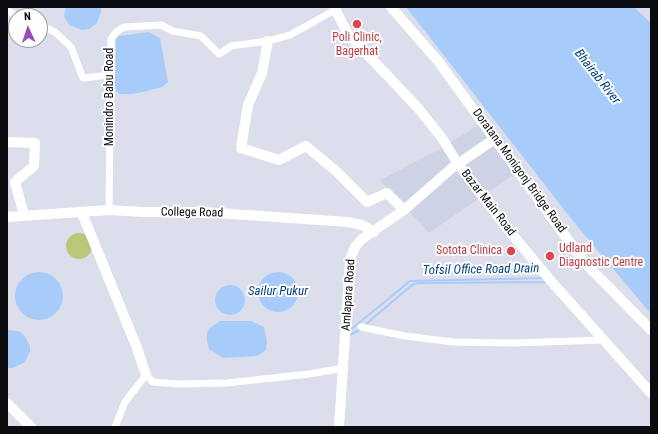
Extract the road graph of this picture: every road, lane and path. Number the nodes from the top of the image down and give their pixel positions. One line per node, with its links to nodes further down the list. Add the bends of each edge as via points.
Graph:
1 (391, 7): 6 (street, Doratana Monigonj Bridge Road, via 438,62)
2 (335, 8): 4 (street, Monindro Babu Road, via 290,35); 8 (street, Bazar Main Road, via 348,34 418,108 442,138)
3 (48, 29): 5 (street, via 71,46 83,78)
4 (268, 41): 5 (street, Monindro Babu Road, via 231,46 219,54 201,36 173,31 161,24 124,27 110,38); 10 (street, via 262,73 248,105 241,148 279,160 306,146 367,202 387,193)
5 (110, 75): 9 (street, Monindro Babu Road)
6 (496, 138): 8 (street, Amlapara Road); 16 (street, Doratana Monigonj Bridge Road, via 584,262)
7 (7, 142): 12 (street, via 35,143 34,166 15,182)
8 (458, 164): 10 (street, Amlapara Road); 17 (street, Bazar Main Road, via 506,227)
9 (109, 210): 11 (street, College Road); 14 (street, College Road, via 310,218 362,225)
10 (404, 210): 14 (street, Amlapara Road, via 395,214)
11 (82, 213): 12 (street, College Road); 19 (street)
12 (24, 215): 13 (street, College Road)
13 (7, 217)
14 (374, 232): 18 (street, Amlapara Road, via 355,247 350,260)
15 (361, 327): 17 (street, via 453,342)
16 (651, 330)
17 (604, 340): 20 (street, Bazar Main Road)
18 (344, 368): 19 (street, via 227,383 153,382); 24 (street, Amlapara Road)
19 (146, 375): 23 (street, via 125,402)
20 (649, 387)
21 (7, 403): 22 (street)
22 (31, 427)
23 (115, 427)
24 (339, 427)

